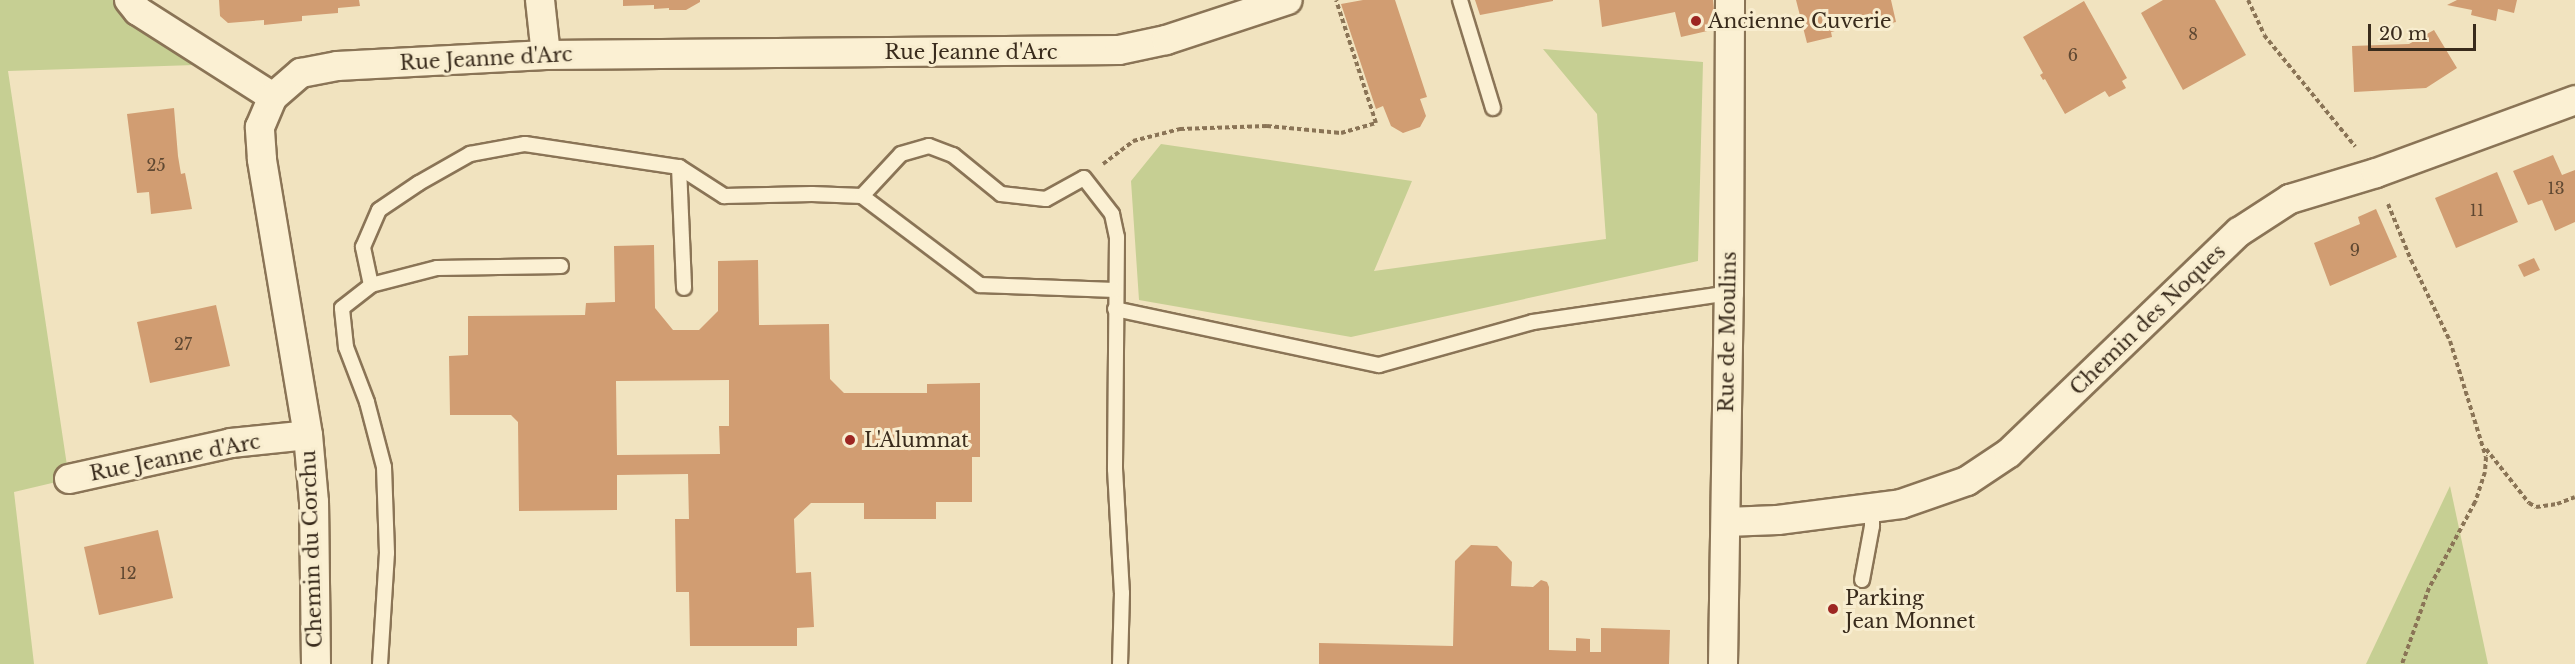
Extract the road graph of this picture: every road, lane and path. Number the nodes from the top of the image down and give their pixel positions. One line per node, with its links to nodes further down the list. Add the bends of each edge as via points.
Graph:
1 (129, 0): 9 (street, via 138,11)
2 (540, 0): 8 (street)
3 (1288, 0): 8 (street, Rue Jeanne d'Arc, via 1166,40 1119,50)
4 (1336, 0): 14 (path, via 1376,123 1341,133 1266,126 1180,129 1132,141)
5 (1460, 0): 11 (lane)
6 (1730, 0): 20 (street, Rue de Moulins)
7 (2248, 0): 13 (path, via 2264,35)
8 (546, 55): 9 (street, Rue Jeanne d'Arc, via 337,66 301,73)
9 (273, 97): 22 (street, Rue Jeanne d'Arc, via 260,127 262,159)
10 (2575, 99): 13 (street, Chemin des Noques)
11 (1493, 108)
12 (679, 167): 15 (lane, via 724,196); 17 (lane, via 525,144 470,154 379,210 363,247); 18 (lane)
13 (2376, 173): 23 (path, via 2411,260 2450,341); 26 (street, Chemin des Noques, via 2290,199 2239,232 2009,453 1967,481 1900,504)
14 (1084, 178): 15 (lane, via 1046,199 1001,194 953,154 929,146 901,154); 19 (lane, via 1113,214 1117,237)
15 (862, 196): 19 (lane, via 980,285)
16 (561, 266): 17 (lane, via 437,268)
17 (371, 285): 30 (lane, via 342,308 346,347 367,402 384,467 387,553)
18 (684, 288)
19 (1115, 290): 21 (lane)
20 (1729, 293): 21 (lane, via 1533,322 1379,365); 27 (street, Rue de Moulins)
21 (1115, 309): 31 (lane)
22 (308, 435): 24 (street, Rue Jeanne d'Arc, via 231,443); 29 (street, Chemin du Corchu, via 314,502)
23 (2483, 446): 25 (path, via 2536,507); 33 (path, via 2485,472 2475,502 2429,588)
24 (69, 479)
25 (2575, 497)
26 (1872, 508): 27 (street, Chemin des Noques); 28 (lane)
27 (1726, 522): 32 (street, Rue de Moulins)
28 (1862, 580)
29 (316, 664)
30 (380, 664)
31 (1120, 664)
32 (1723, 664)
33 (2402, 664)

